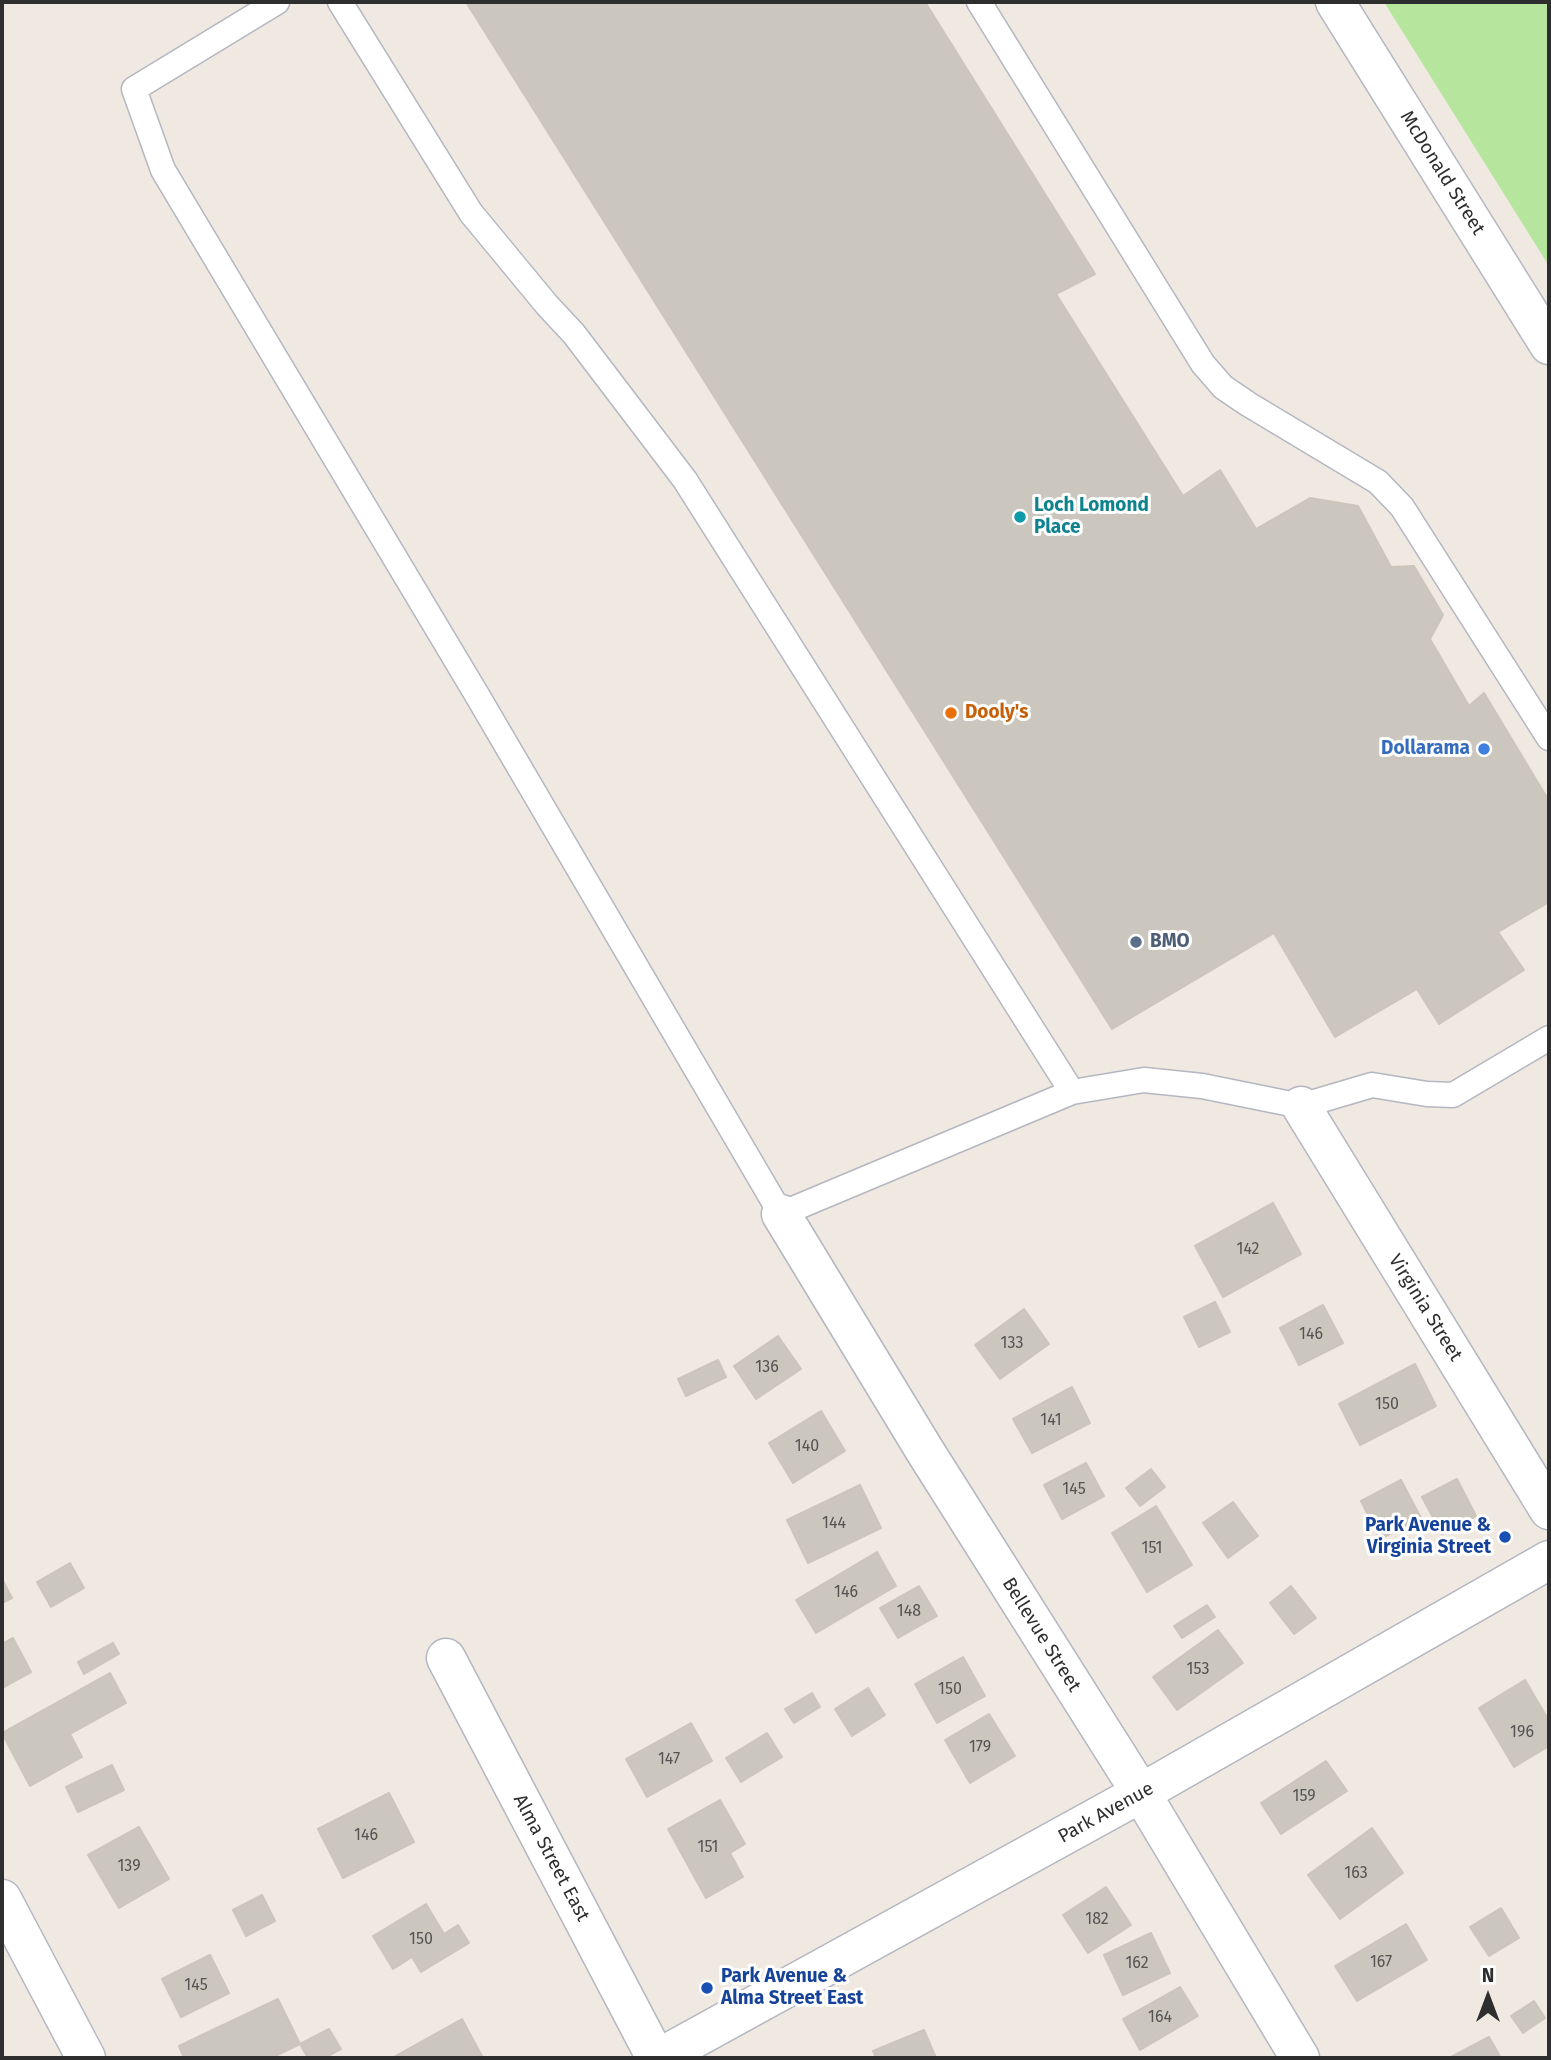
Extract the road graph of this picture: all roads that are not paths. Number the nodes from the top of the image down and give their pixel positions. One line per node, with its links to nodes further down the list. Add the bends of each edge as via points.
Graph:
1 (277, 2): 10 (lane, via 134,89 163,170)
2 (340, 2): 8 (lane, via 471,213 574,334 685,480)
3 (979, 2): 6 (lane, via 1203,365 1223,387 1248,404 1378,482 1402,507)
4 (1335, 2): 5 (street, McDonald Street)
5 (1549, 345)
6 (1549, 738)
7 (1549, 1038): 9 (lane, via 1453,1095 1372,1084)
8 (1072, 1092): 9 (lane, via 1144,1080 1202,1086); 10 (lane)
9 (1301, 1106): 11 (street, Virginia Street)
10 (781, 1214): 14 (street, Bellevue Street)
11 (1549, 1510)
12 (1549, 1560): 14 (street, Park Avenue)
13 (446, 1658): 17 (street, Alma Street East)
14 (1141, 1793): 17 (street, Park Avenue); 18 (street, Bellevue Street)
15 (2, 1899): 16 (street)
16 (86, 2058)
17 (657, 2058)
18 (1300, 2058)

